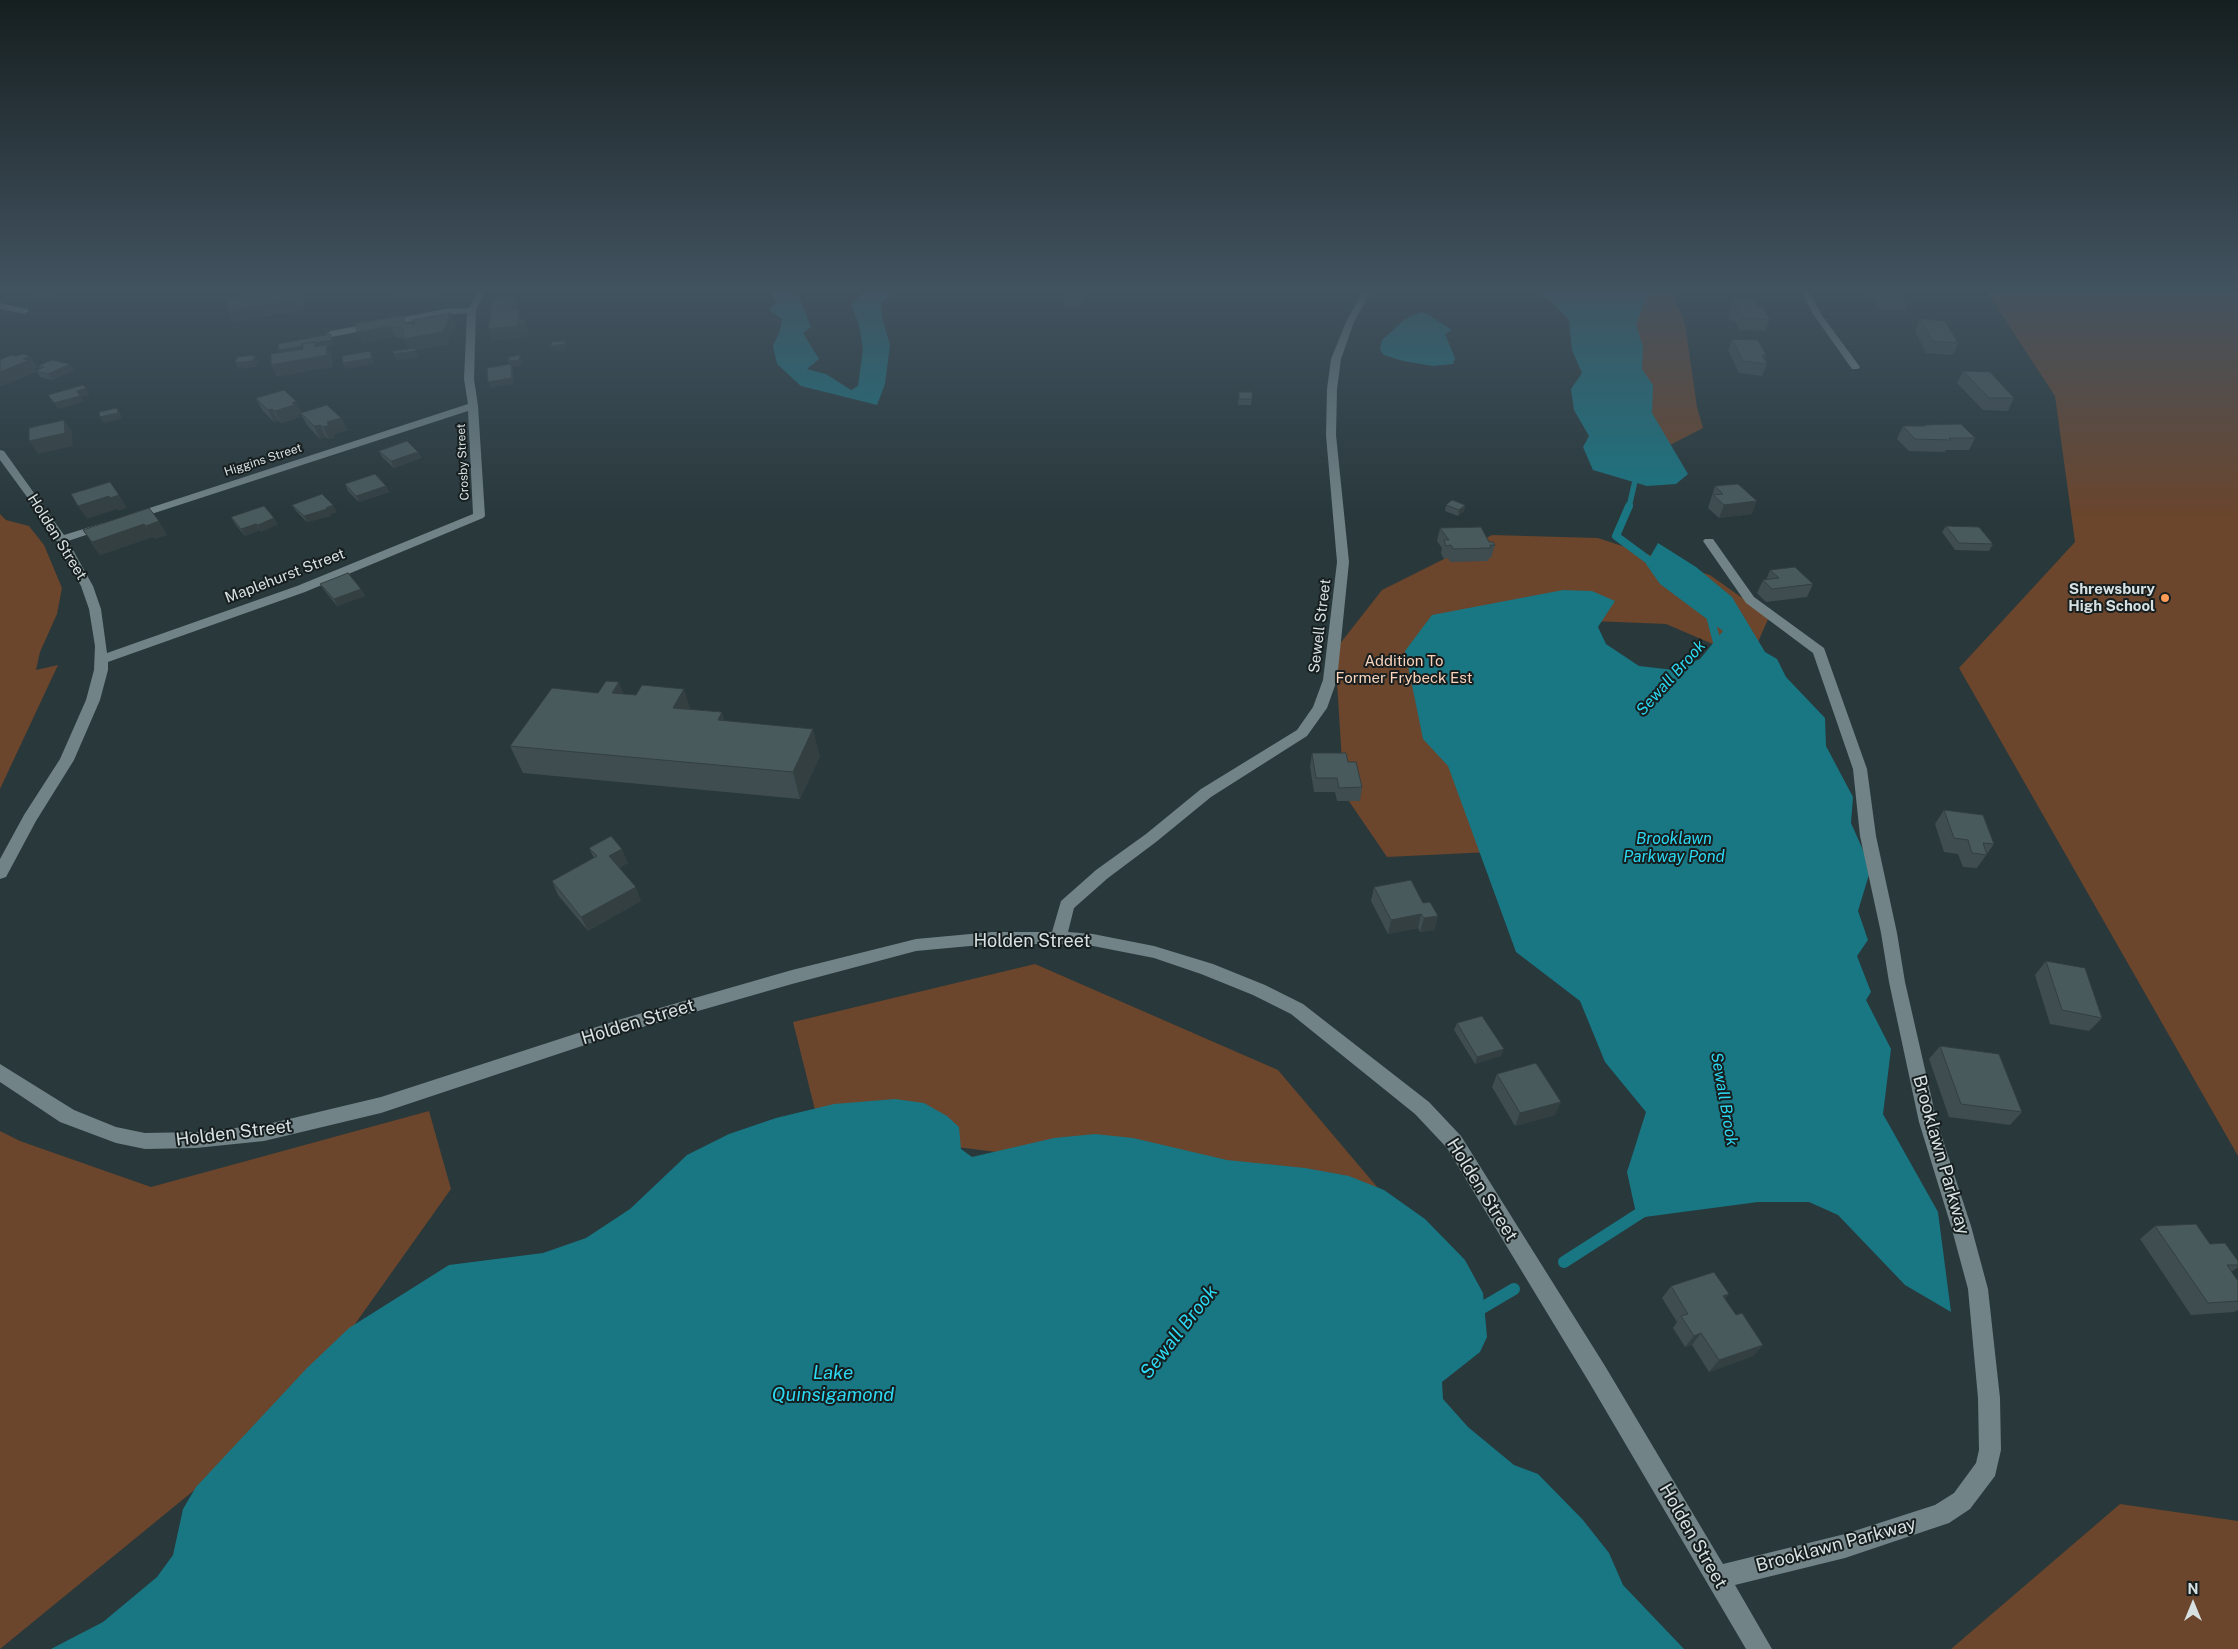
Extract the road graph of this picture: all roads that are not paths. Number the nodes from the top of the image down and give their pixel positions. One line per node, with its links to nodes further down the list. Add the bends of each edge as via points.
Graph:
1 (470, 366): 3 (street, Crosby Street)
2 (1335, 366): 10 (street, Sewell Street, via 1331,435 1343,562 1330,680 1320,708 1302,733 1206,794 1102,874 1067,905)
3 (473, 406): 5 (street, Crosby Street); 6 (street, Higgins Street)
4 (0, 453): 6 (street, Holden Street)
5 (479, 516): 8 (street, Maplehurst Street, via 301,589)
6 (62, 539): 8 (street, Holden Street, via 87,586 95,609)
7 (1709, 541): 12 (street, Brooklawn Parkway, via 1750,600 1819,651 1860,769 1868,836 1928,1122 1962,1226 1978,1288 1989,1398 1990,1450 1987,1468 1962,1500 1941,1515 1845,1546)
8 (101, 660): 9 (street, Holden Street, via 93,700 66,760)
9 (0, 873)
10 (1058, 938): 11 (street, Holden Street, via 992,938 916,945 618,1027 381,1104 264,1133 145,1141 116,1135 67,1116); 12 (street, Holden Street, via 1093,940 1154,952 1260,990 1297,1009 1422,1108 1454,1142 1598,1374)
11 (0, 1072)
12 (1717, 1576): 13 (street, Holden Street)
13 (1760, 1649)

